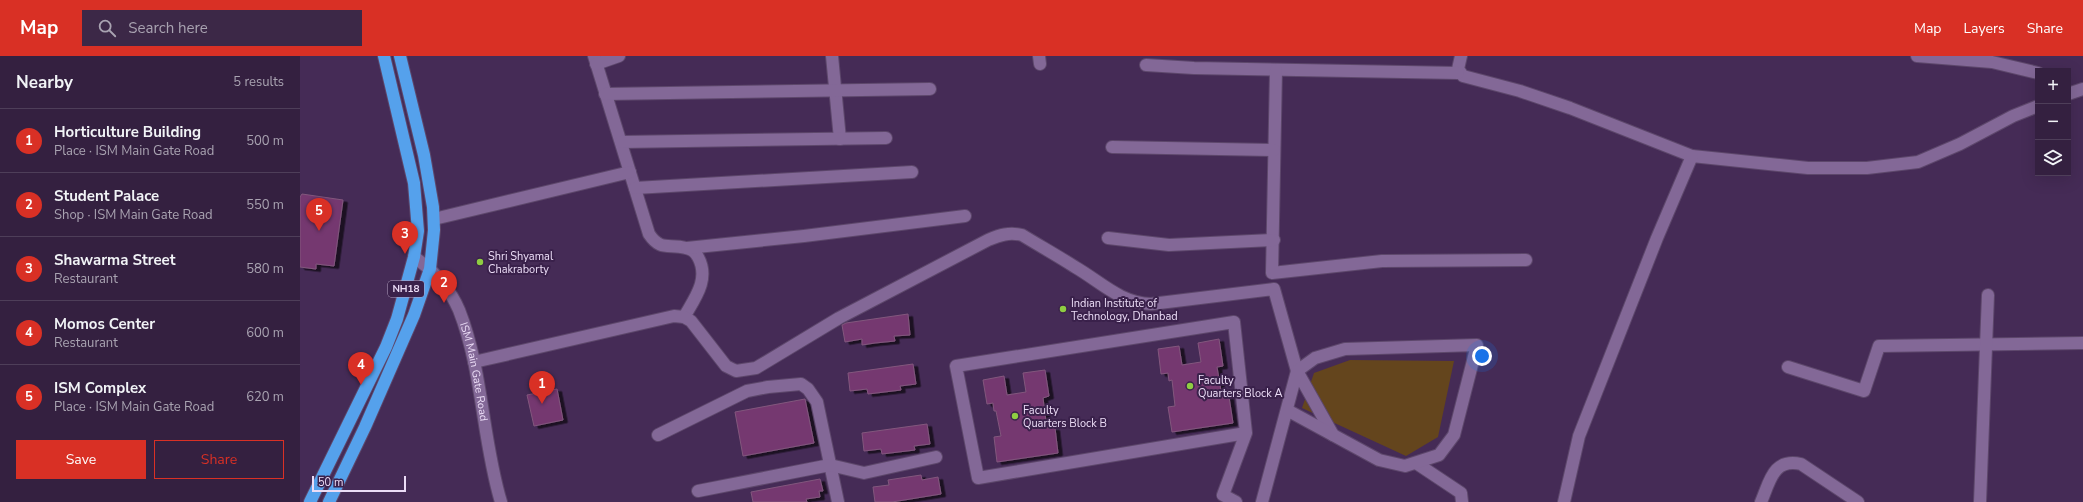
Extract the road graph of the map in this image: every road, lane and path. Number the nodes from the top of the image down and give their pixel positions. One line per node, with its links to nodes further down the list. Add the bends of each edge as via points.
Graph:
1 (384, 56): 31 (highway, NH18, via 414,183 418,231)
2 (400, 56): 27 (highway, NH18, via 424,155)
3 (619, 56): 7 (street)
4 (832, 56): 14 (street)
5 (1461, 56): 12 (street)
6 (1917, 56): 11 (street, via 1992,62)
7 (595, 60): 15 (street)
8 (1194, 62): 9 (street); 10 (street)
9 (1146, 65)
10 (1276, 70): 12 (street); 21 (street)
11 (2035, 72)
12 (1458, 73): 22 (street, via 1570,108)
13 (930, 89): 14 (street)
14 (836, 90): 15 (street); 18 (street)
15 (606, 94): 19 (street)
16 (2035, 107): 22 (street, via 1918,162 1867,168 1808,168)
17 (886, 138): 18 (street)
18 (840, 139): 19 (street)
19 (621, 142): 23 (street)
20 (1112, 147): 21 (street)
21 (1274, 150): 29 (street)
22 (1692, 156): 56 (street, via 1579,436)
23 (630, 172): 25 (street); 27 (street)
24 (912, 172): 25 (street)
25 (635, 188): 30 (street, via 649,234 654,242 664,247)
26 (965, 216): 30 (street)
27 (434, 219): 33 (highway, NH18)
28 (1108, 238): 29 (street, via 1169,245)
29 (1274, 240): 32 (street, via 1272,273 1382,261)
30 (687, 248): 35 (street, via 696,254 703,278 699,291)
31 (414, 257): 33 (street, ISM Main Gate Road); 49 (highway, NH18, via 399,313 386,347)
32 (1526, 260)
33 (430, 269): 38 (street, ISM Main Gate Road, via 458,310); 50 (highway, NH18, via 414,314)
34 (1988, 295): 37 (street)
35 (684, 317): 38 (street, via 674,316); 40 (street, via 691,322 726,366 736,371 756,368 839,318 988,240 1007,233 1022,235 1119,297 1138,304 1274,289)
36 (2083, 343): 37 (street)
37 (1986, 344): 39 (street, via 1879,346 1864,391); 59 (street)
38 (474, 362): 51 (street, ISM Main Gate Road, via 486,442)
39 (1788, 367)
40 (1296, 371): 41 (street); 44 (street); 46 (street, via 1315,358 1345,349 1477,345 1454,435 1439,455)
41 (1287, 410): 44 (street); 54 (street)
42 (1246, 433): 42 (street, via 1234,322 956,366 978,478); 53 (street, via 1223,495)
43 (658, 435): 47 (street, via 747,391 801,384 817,402)
44 (1334, 435): 46 (street, via 1379,460 1406,466)
45 (936, 457): 47 (street, via 864,473)
46 (1416, 463): 55 (street, via 1460,492)
47 (830, 465): 48 (street); 52 (street)
48 (698, 491)
49 (310, 502)
50 (329, 502)
51 (500, 502)
52 (838, 502)
53 (1236, 502)
54 (1262, 502)
55 (1462, 502)
56 (1564, 502)
57 (1761, 502): 58 (street, via 1777,468 1792,462 1801,464)
58 (1858, 502)
59 (1980, 502)

